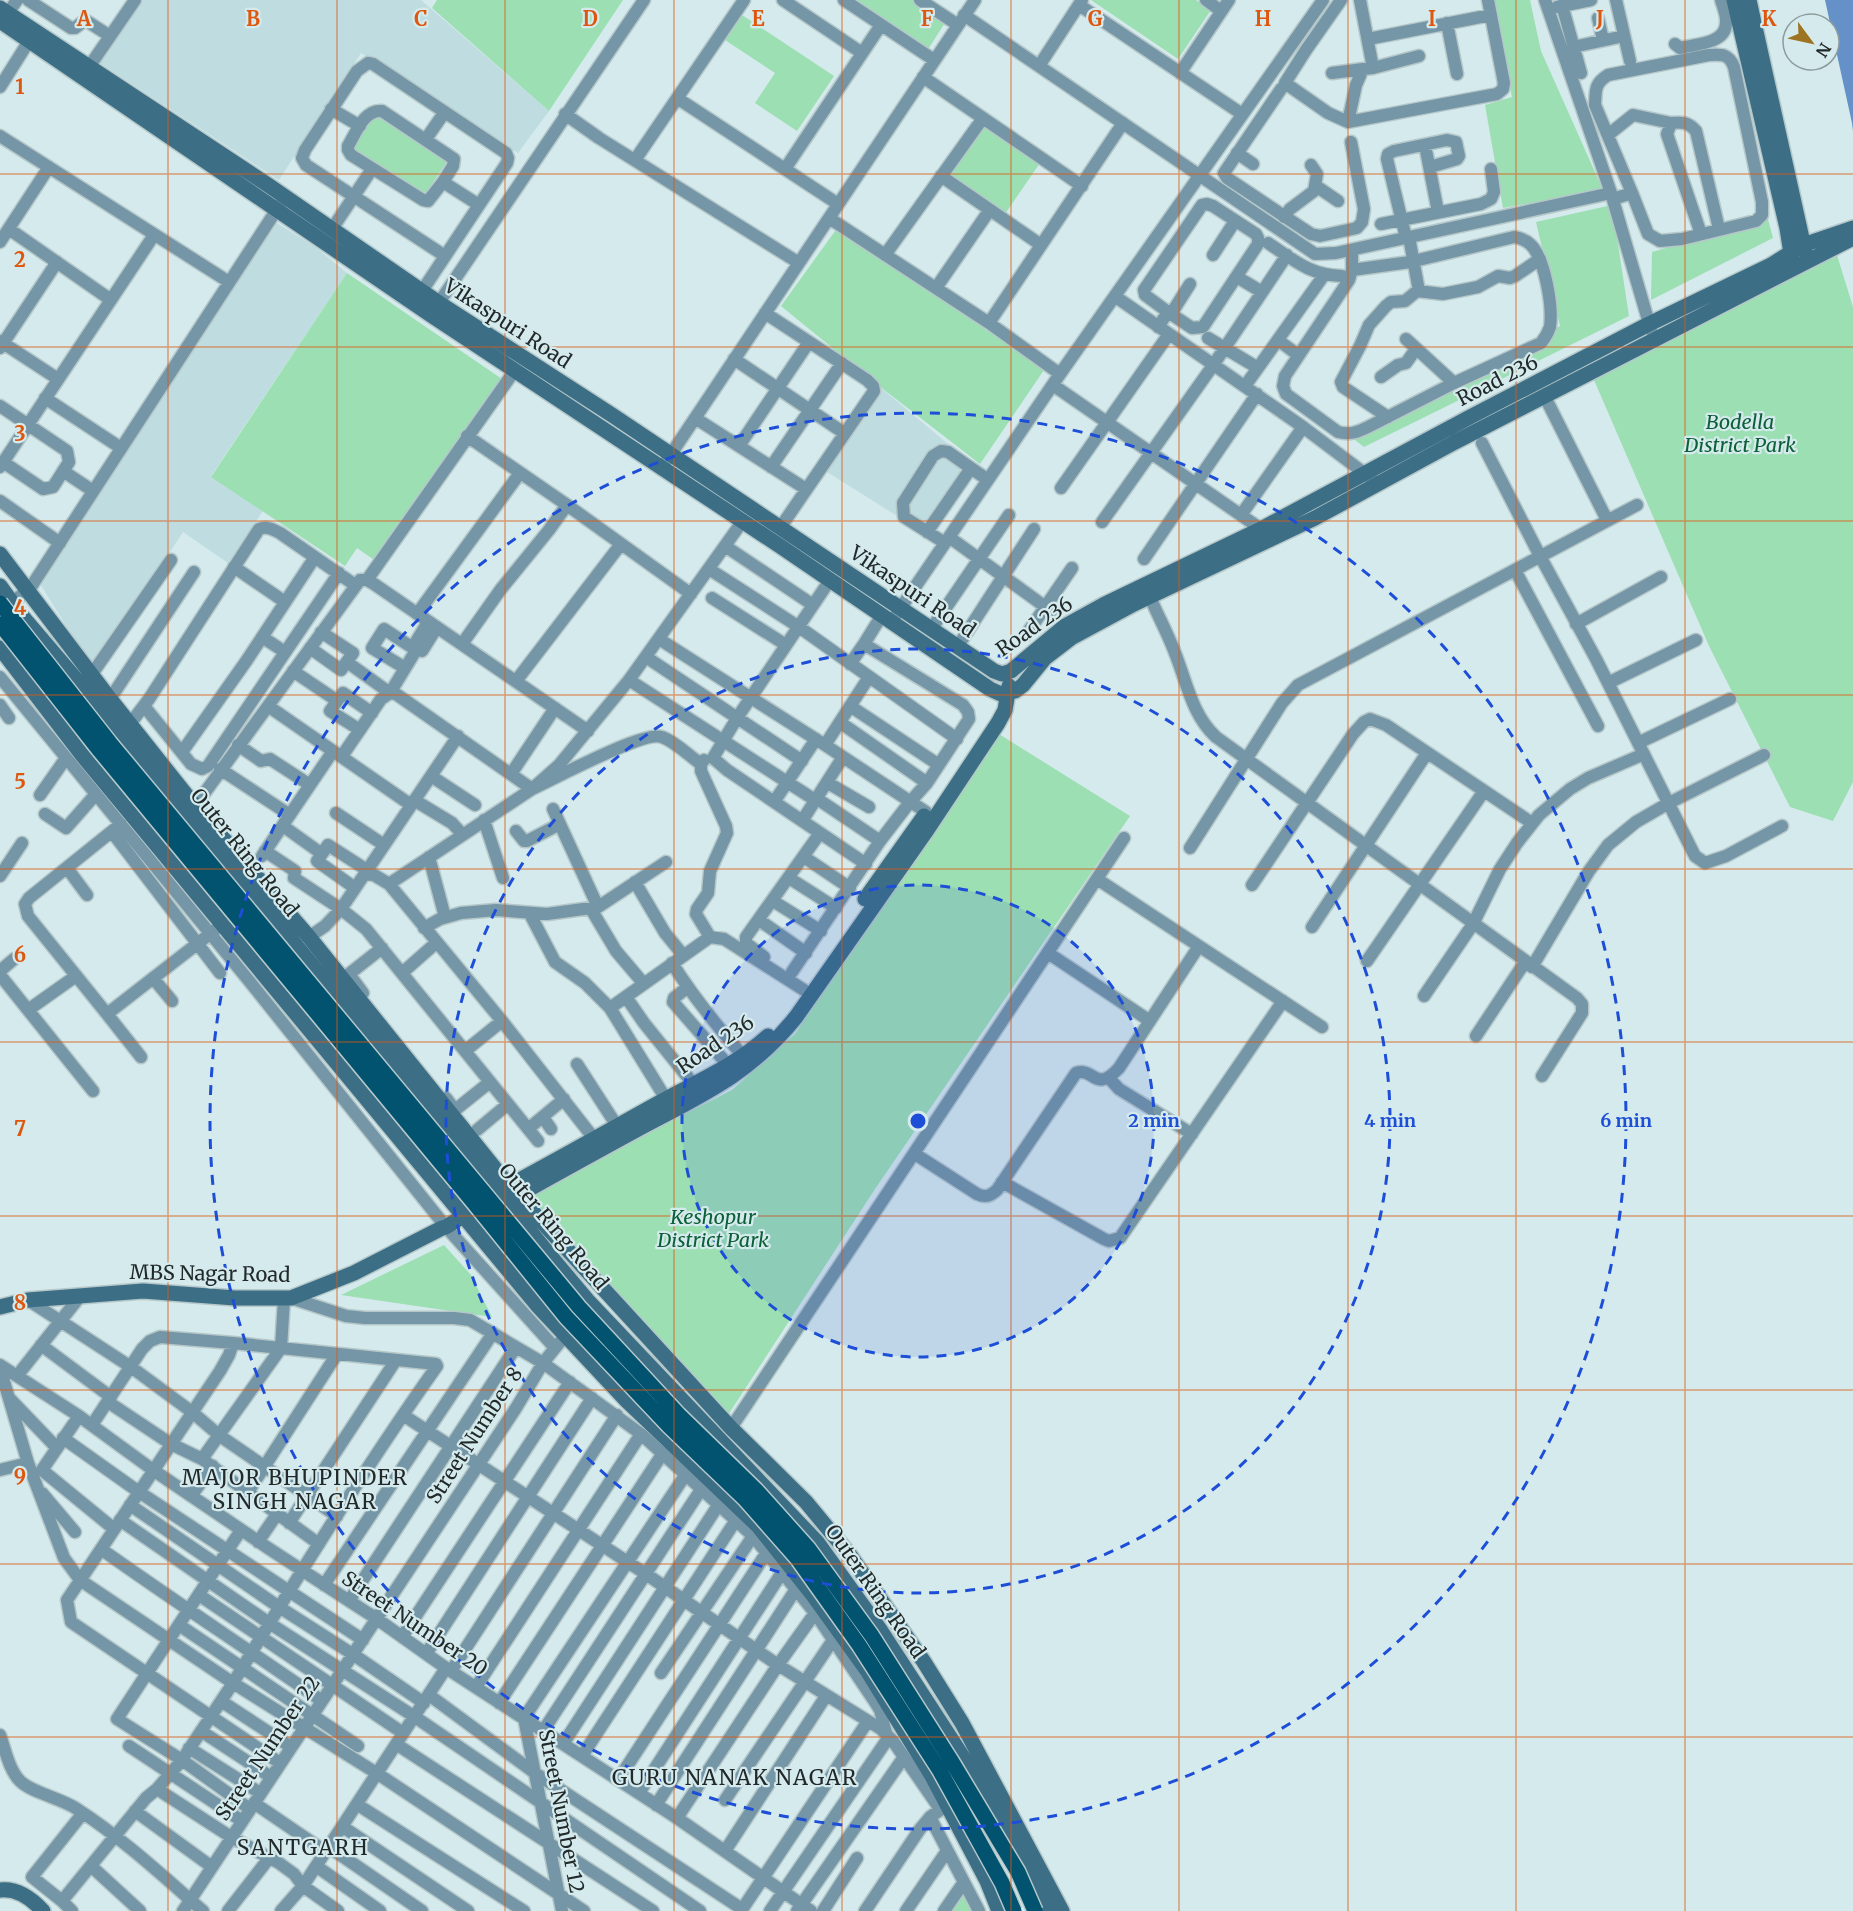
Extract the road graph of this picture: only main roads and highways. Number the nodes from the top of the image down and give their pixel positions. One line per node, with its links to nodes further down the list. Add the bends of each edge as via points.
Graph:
1 (6, 602): 4 (main road, Outer Ring Road, bridge, via 110,743 579,1307 808,1548 872,1636 952,1762 1018,1872)
2 (0, 624): 3 (main road, bridge, via 566,1317 745,1499 797,1558 940,1771)
3 (1014, 1911)
4 (1035, 1911)

